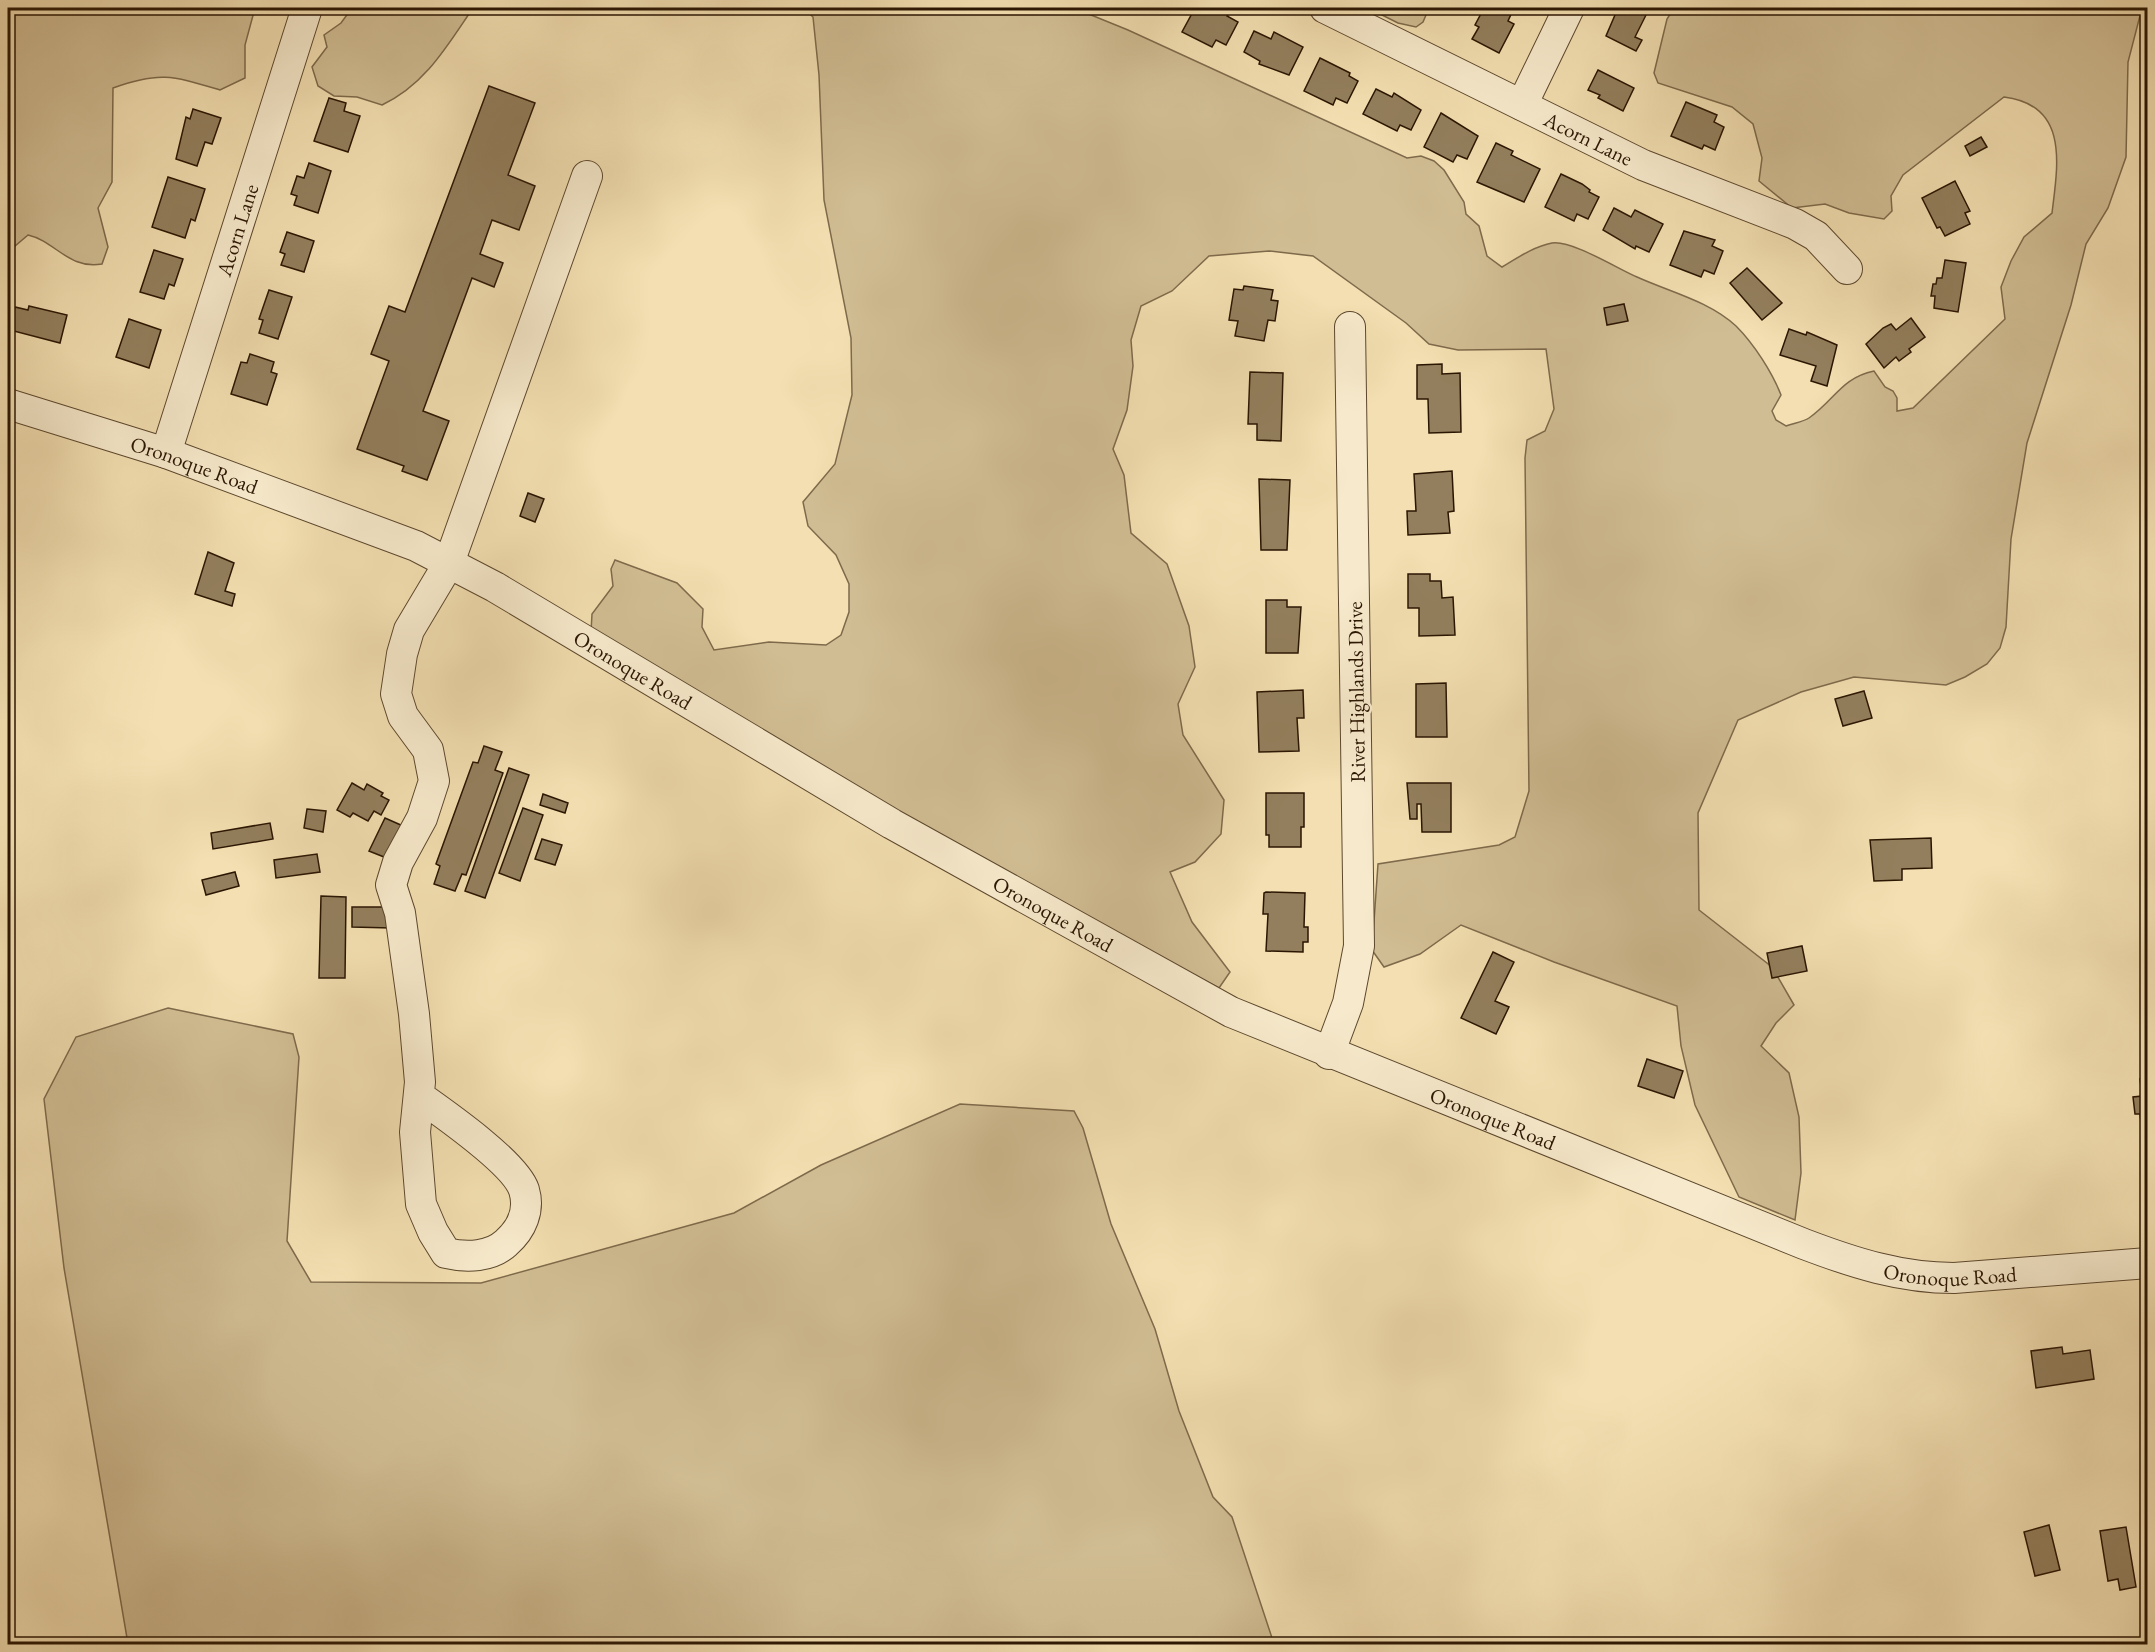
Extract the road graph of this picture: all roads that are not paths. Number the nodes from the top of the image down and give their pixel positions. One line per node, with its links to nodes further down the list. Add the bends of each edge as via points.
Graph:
1 (307, 8): 9 (street, Acorn Lane)
2 (1325, 8): 4 (street, Acorn Lane)
3 (1569, 8): 4 (street)
4 (1522, 105): 6 (street, Acorn Lane, via 1653,170 1795,224 1816,236)
5 (587, 176): 10 (street)
6 (1847, 269)
7 (1350, 327): 11 (street, River Highlands Drive, via 1359,946 1348,1003)
8 (8, 404): 9 (street, Oronoque Road)
9 (166, 453): 10 (street, Oronoque Road, via 388,535)
10 (449, 563): 11 (street, Oronoque Road, via 964,865 1231,1012); 12 (street, via 409,630 396,694 403,716 428,750 434,781 422,818 398,862 391,885 403,931)
11 (1329, 1054): 13 (street, Oronoque Road, via 1804,1244 1881,1270 1925,1278 1966,1277)
12 (419, 1096): 12 (street, via 416,1132 420,1204 433,1232 446,1253 460,1256 496,1252 525,1219 524,1189 496,1157)
13 (2148, 1263)

